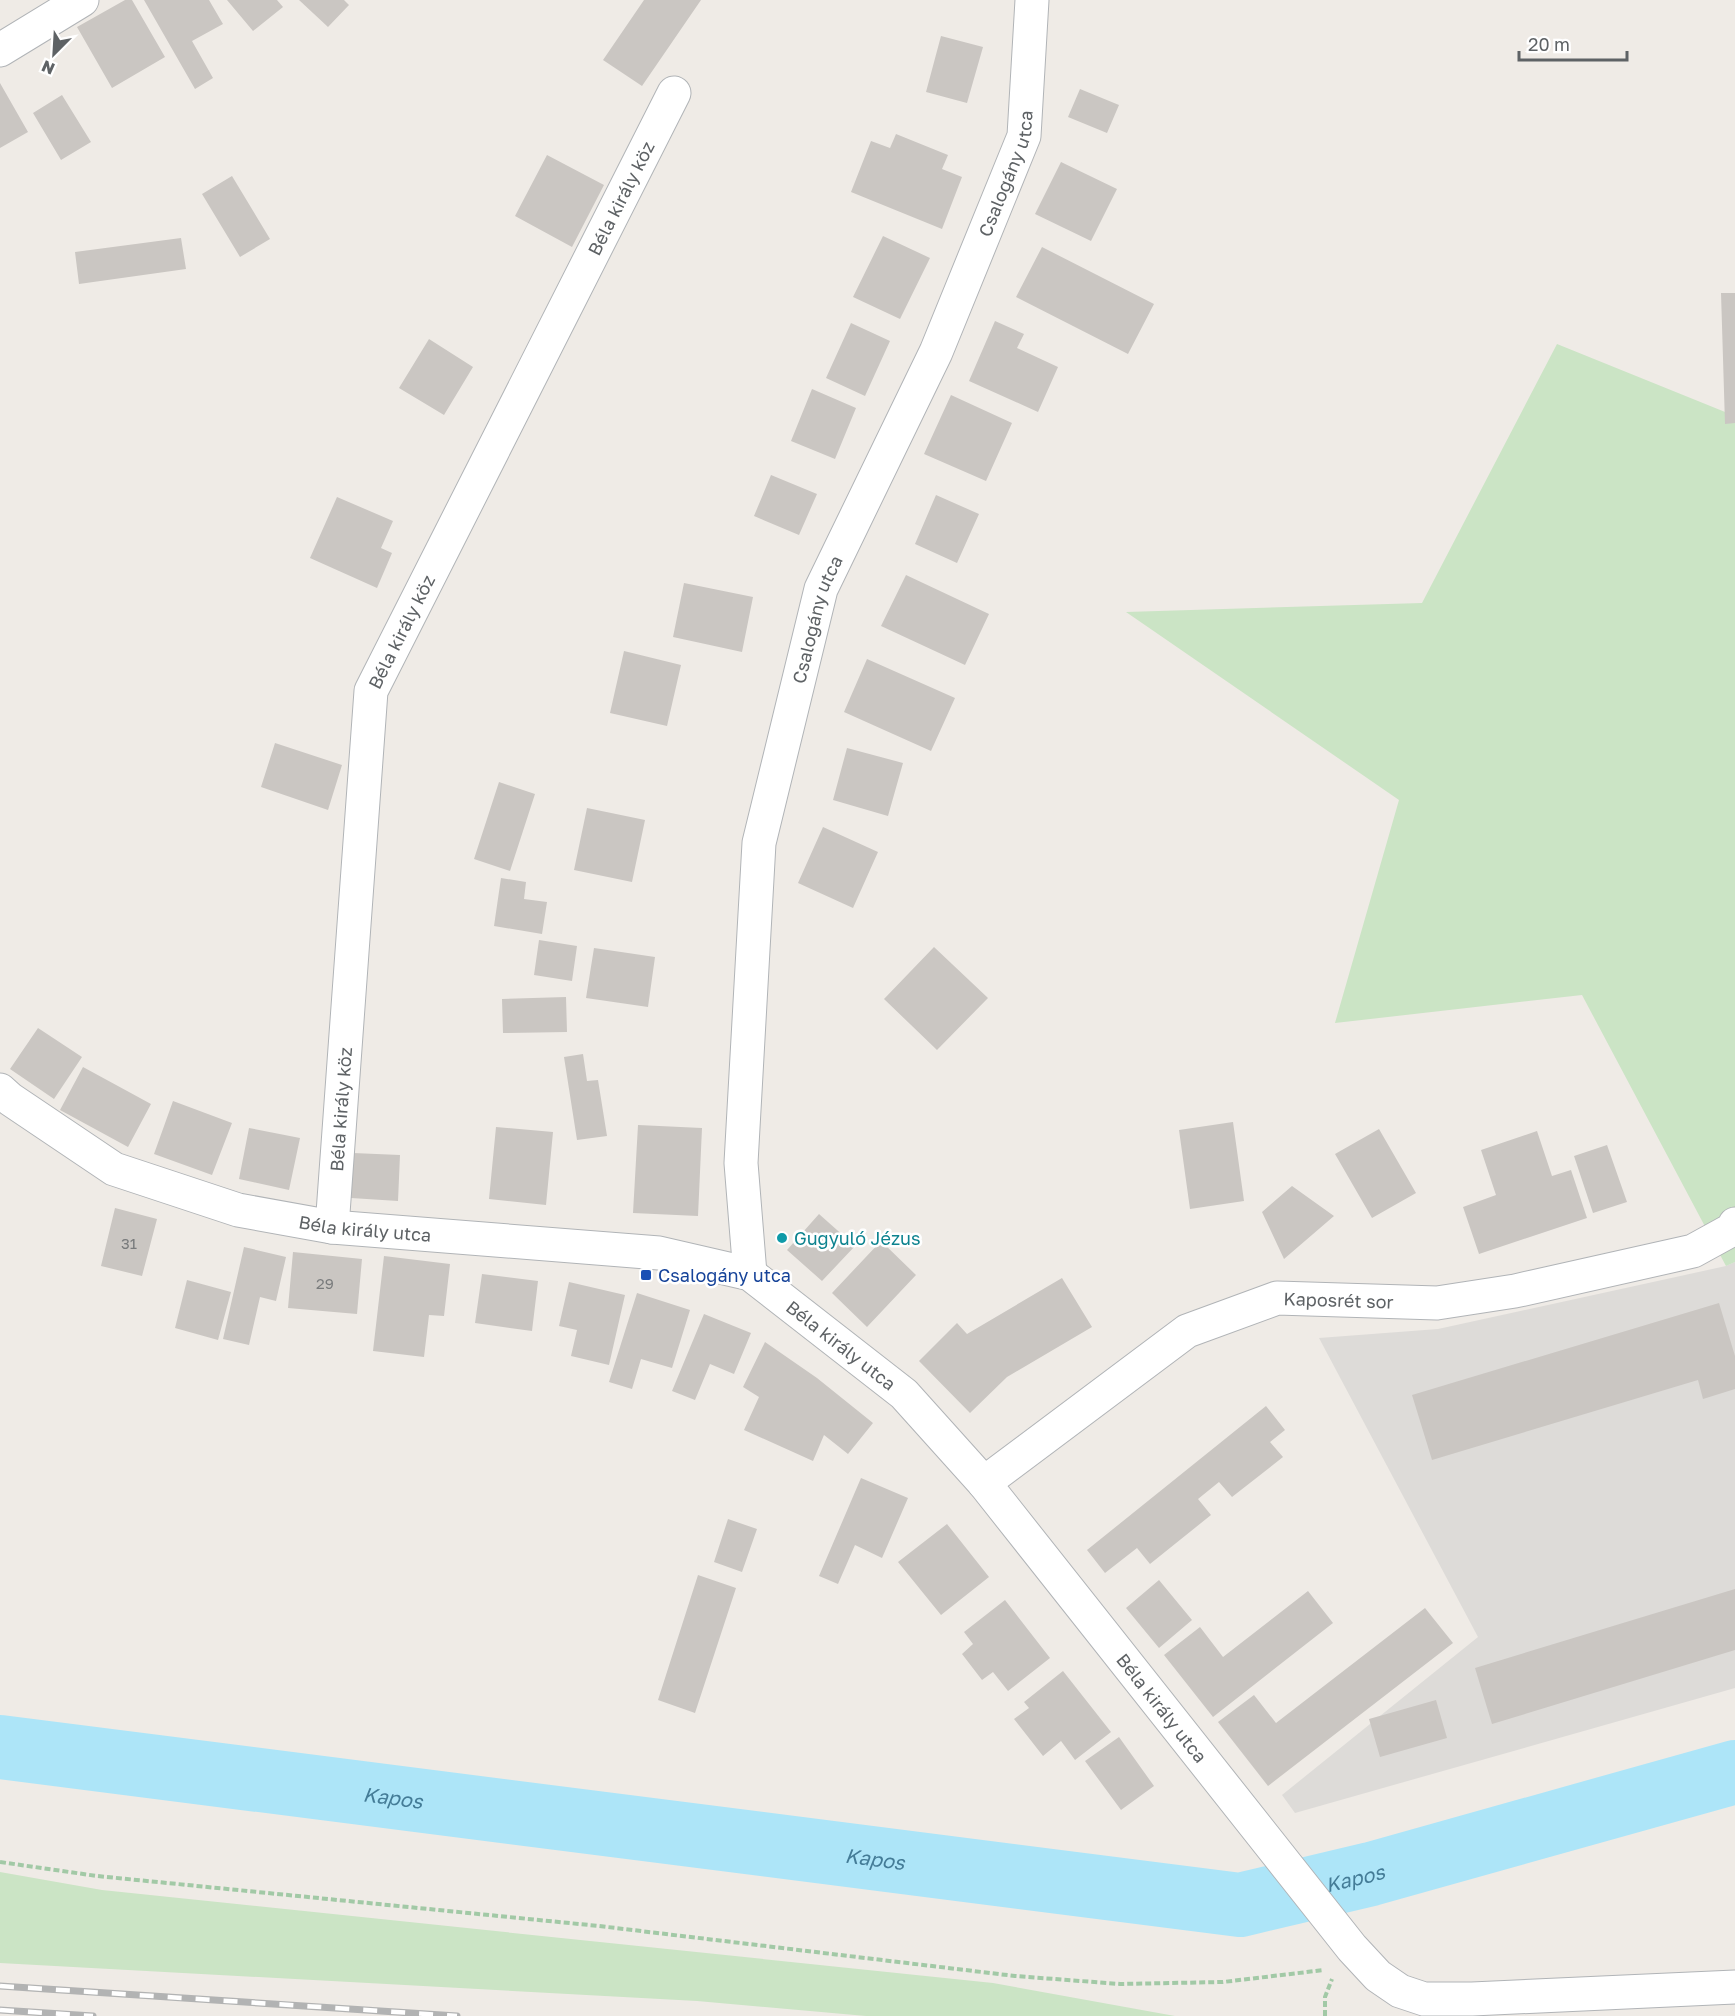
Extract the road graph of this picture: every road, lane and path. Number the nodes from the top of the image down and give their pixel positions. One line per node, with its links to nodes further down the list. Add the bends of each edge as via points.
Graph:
1 (82, 0): 3 (street)
2 (1032, 0): 8 (street, Csalogány utca, via 1024,136 936,352 821,589 759,843 741,1163)
3 (0, 50)
4 (674, 93): 6 (street, Béla király köz, via 371,691)
5 (0, 1090): 6 (street, Béla király utca, via 114,1169 238,1210)
6 (332, 1227): 8 (street, Béla király utca, via 659,1253)
7 (1734, 1227): 9 (street, Kaposrét sor, via 1692,1251 1515,1291 1437,1303 1277,1298 1187,1331)
8 (750, 1274): 9 (street, Béla király utca, via 904,1394)
9 (984, 1483): 11 (street, Béla király utca, via 1254,1825)
10 (0, 1862): 11 (path, via 97,1876 599,1926 1015,1976 1120,1984 1223,1982)
11 (1343, 1958): 12 (street, Béla király utca, via 1400,1991 1424,1999)
12 (1735, 1987)

